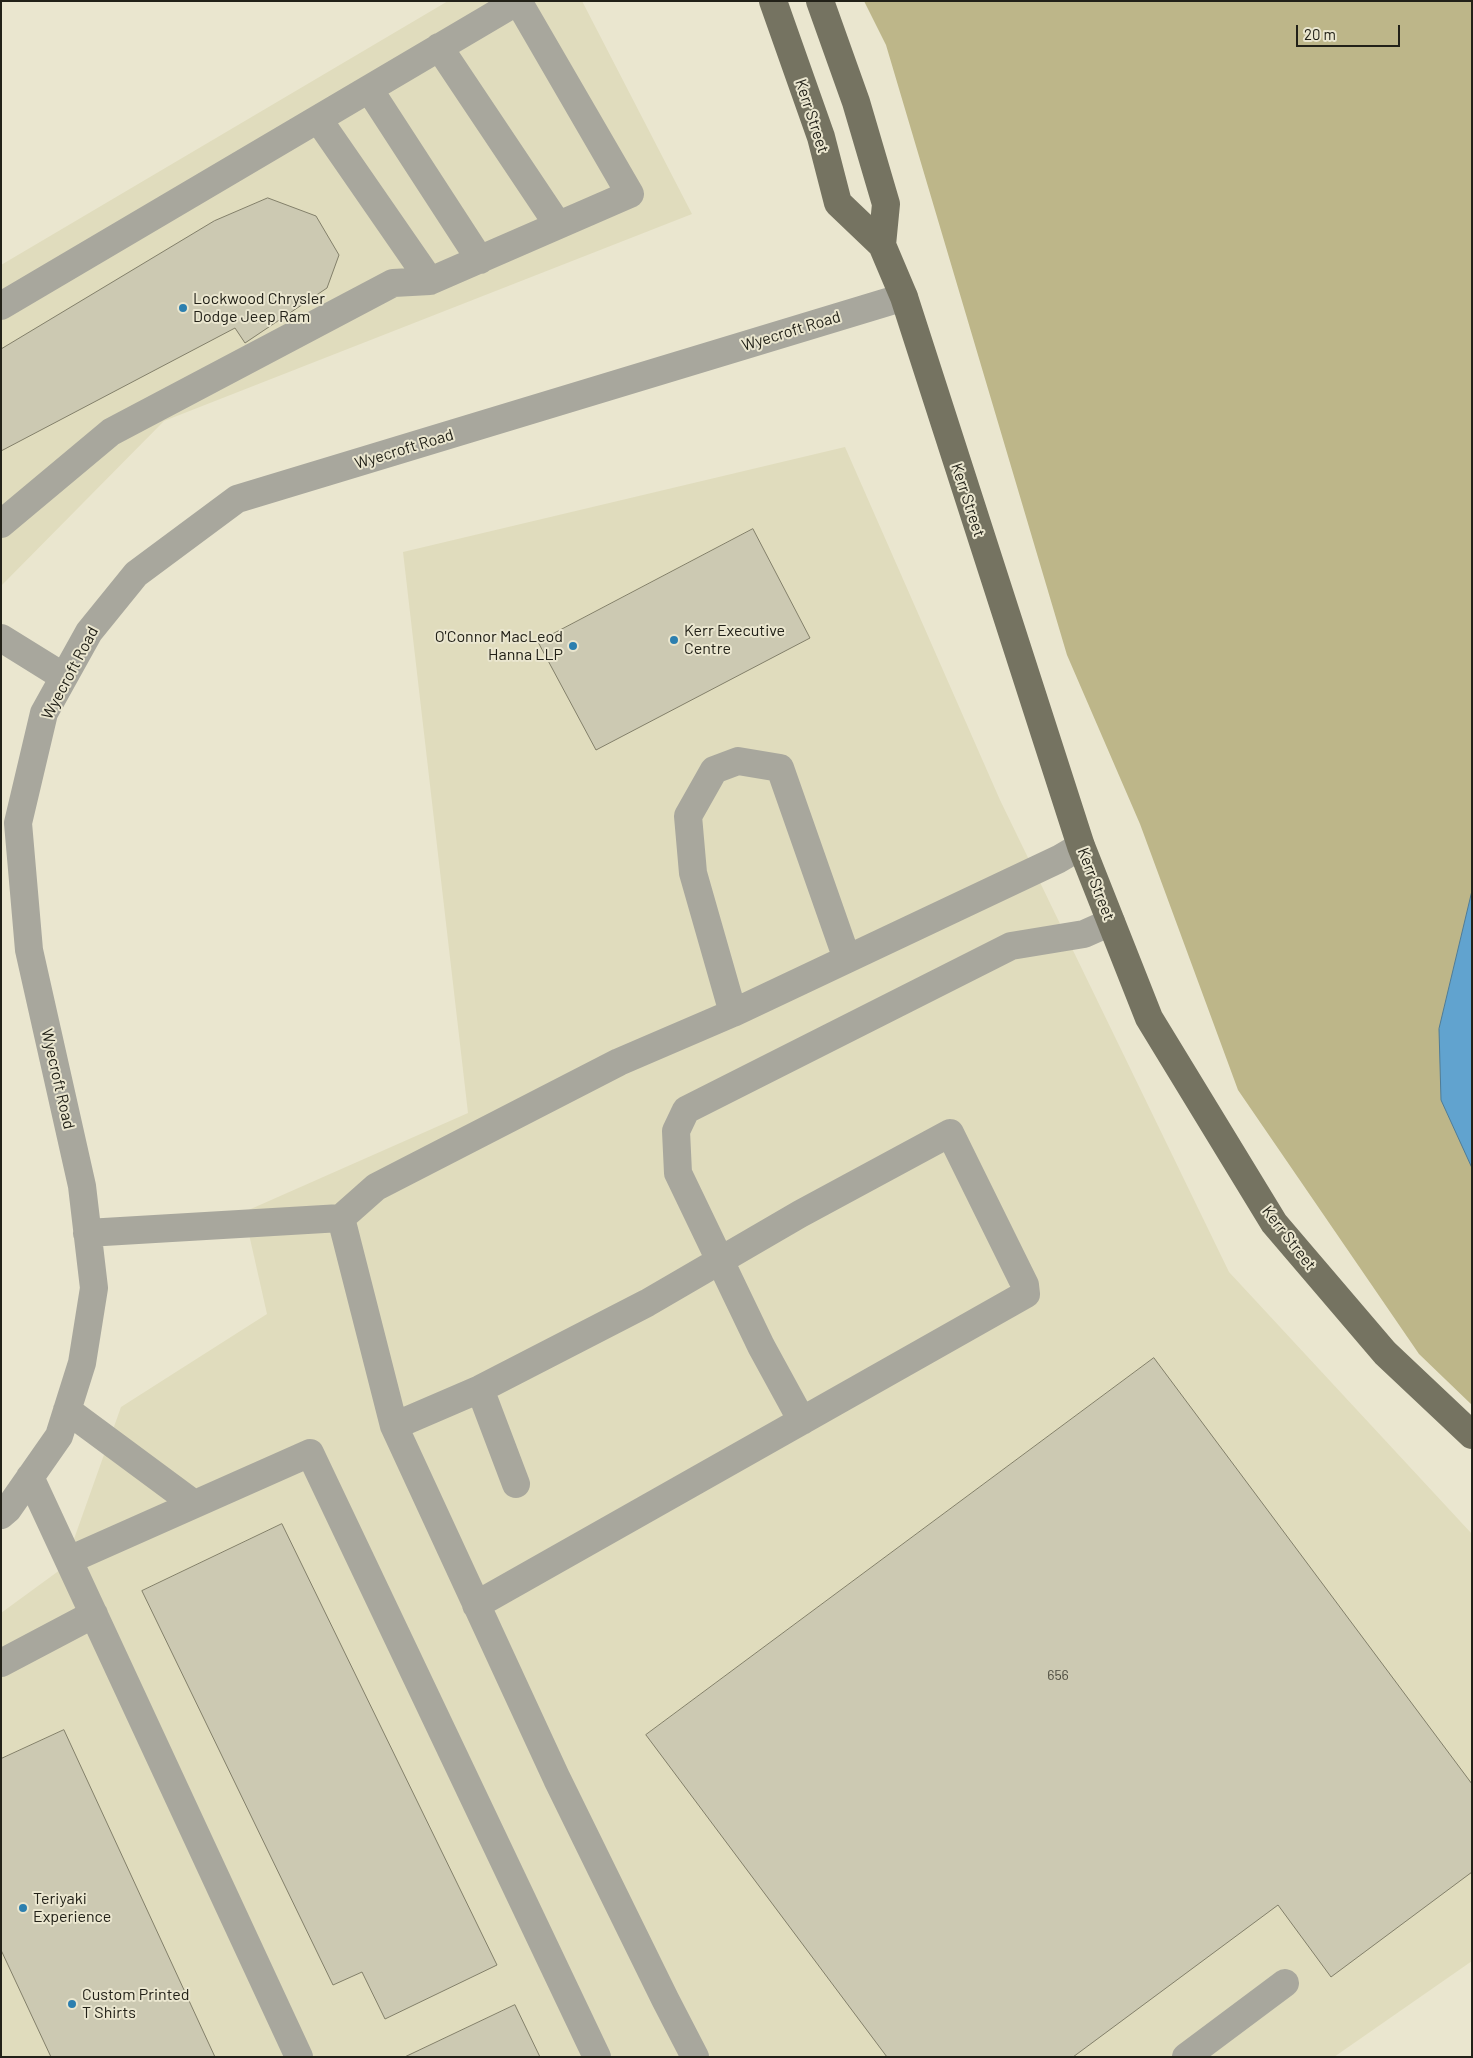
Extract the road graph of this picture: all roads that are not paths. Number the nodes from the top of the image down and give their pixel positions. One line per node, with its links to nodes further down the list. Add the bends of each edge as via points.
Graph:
1 (773, 1): 7 (main road, Kerr Street, via 821,138 838,203)
2 (820, 1): 7 (main road, Kerr Street, via 856,102 886,204)
3 (439, 48): 4 (street); 6 (street); 6 (street, via 518,1 630,194)
4 (368, 90): 5 (street); 8 (street)
5 (318, 119): 9 (street); 11 (street)
6 (558, 225): 8 (street)
7 (882, 245): 10 (main road, Kerr Street)
8 (480, 260): 9 (street)
9 (430, 281): 12 (street, via 392,283 111,432)
10 (904, 297): 14 (street, Wyecroft Road, via 237,499 136,574 89,632); 15 (main road, Kerr Street)
11 (1, 306)
12 (1, 524)
13 (1, 638): 14 (street)
14 (64, 677): 20 (street, Wyecroft Road, via 44,714 18,823 29,950 82,1186)
15 (1081, 846): 16 (main road, Kerr Street); 17 (street)
16 (1111, 922): 21 (street, via 1084,934 1011,946 686,1110 676,1131 678,1173); 26 (main road, Kerr Street, via 1149,1018 1274,1223 1385,1353)
17 (847, 959): 18 (street); 18 (street, via 780,768 738,761 714,770 688,816 693,873)
18 (733, 1013): 19 (street, via 619,1062 385,1182)
19 (341, 1218): 20 (street); 25 (street)
20 (87, 1234): 23 (street, Wyecroft Road, via 94,1288 82,1363)
21 (720, 1261): 22 (street, via 647,1303); 24 (street, via 760,1346); 24 (street, via 950,1133 1026,1286 1026,1294)
22 (480, 1388): 25 (street); 28 (street)
23 (67, 1410): 27 (street, Wyecroft Road, via 59,1436); 29 (street)
24 (802, 1421): 32 (street)
25 (394, 1426): 32 (street)
26 (1472, 1435)
27 (30, 1477): 30 (street, Wyecroft Road); 31 (street)
28 (516, 1484)
29 (194, 1504): 31 (street); 37 (street, via 310,1453)
30 (1, 1515)
31 (69, 1560): 33 (street)
32 (476, 1604): 38 (street, via 557,1779)
33 (94, 1614): 34 (street); 36 (street)
34 (1, 1663)
35 (1285, 1983): 39 (street)
36 (299, 2057)
37 (597, 2057)
38 (695, 2057)
39 (1186, 2057)

